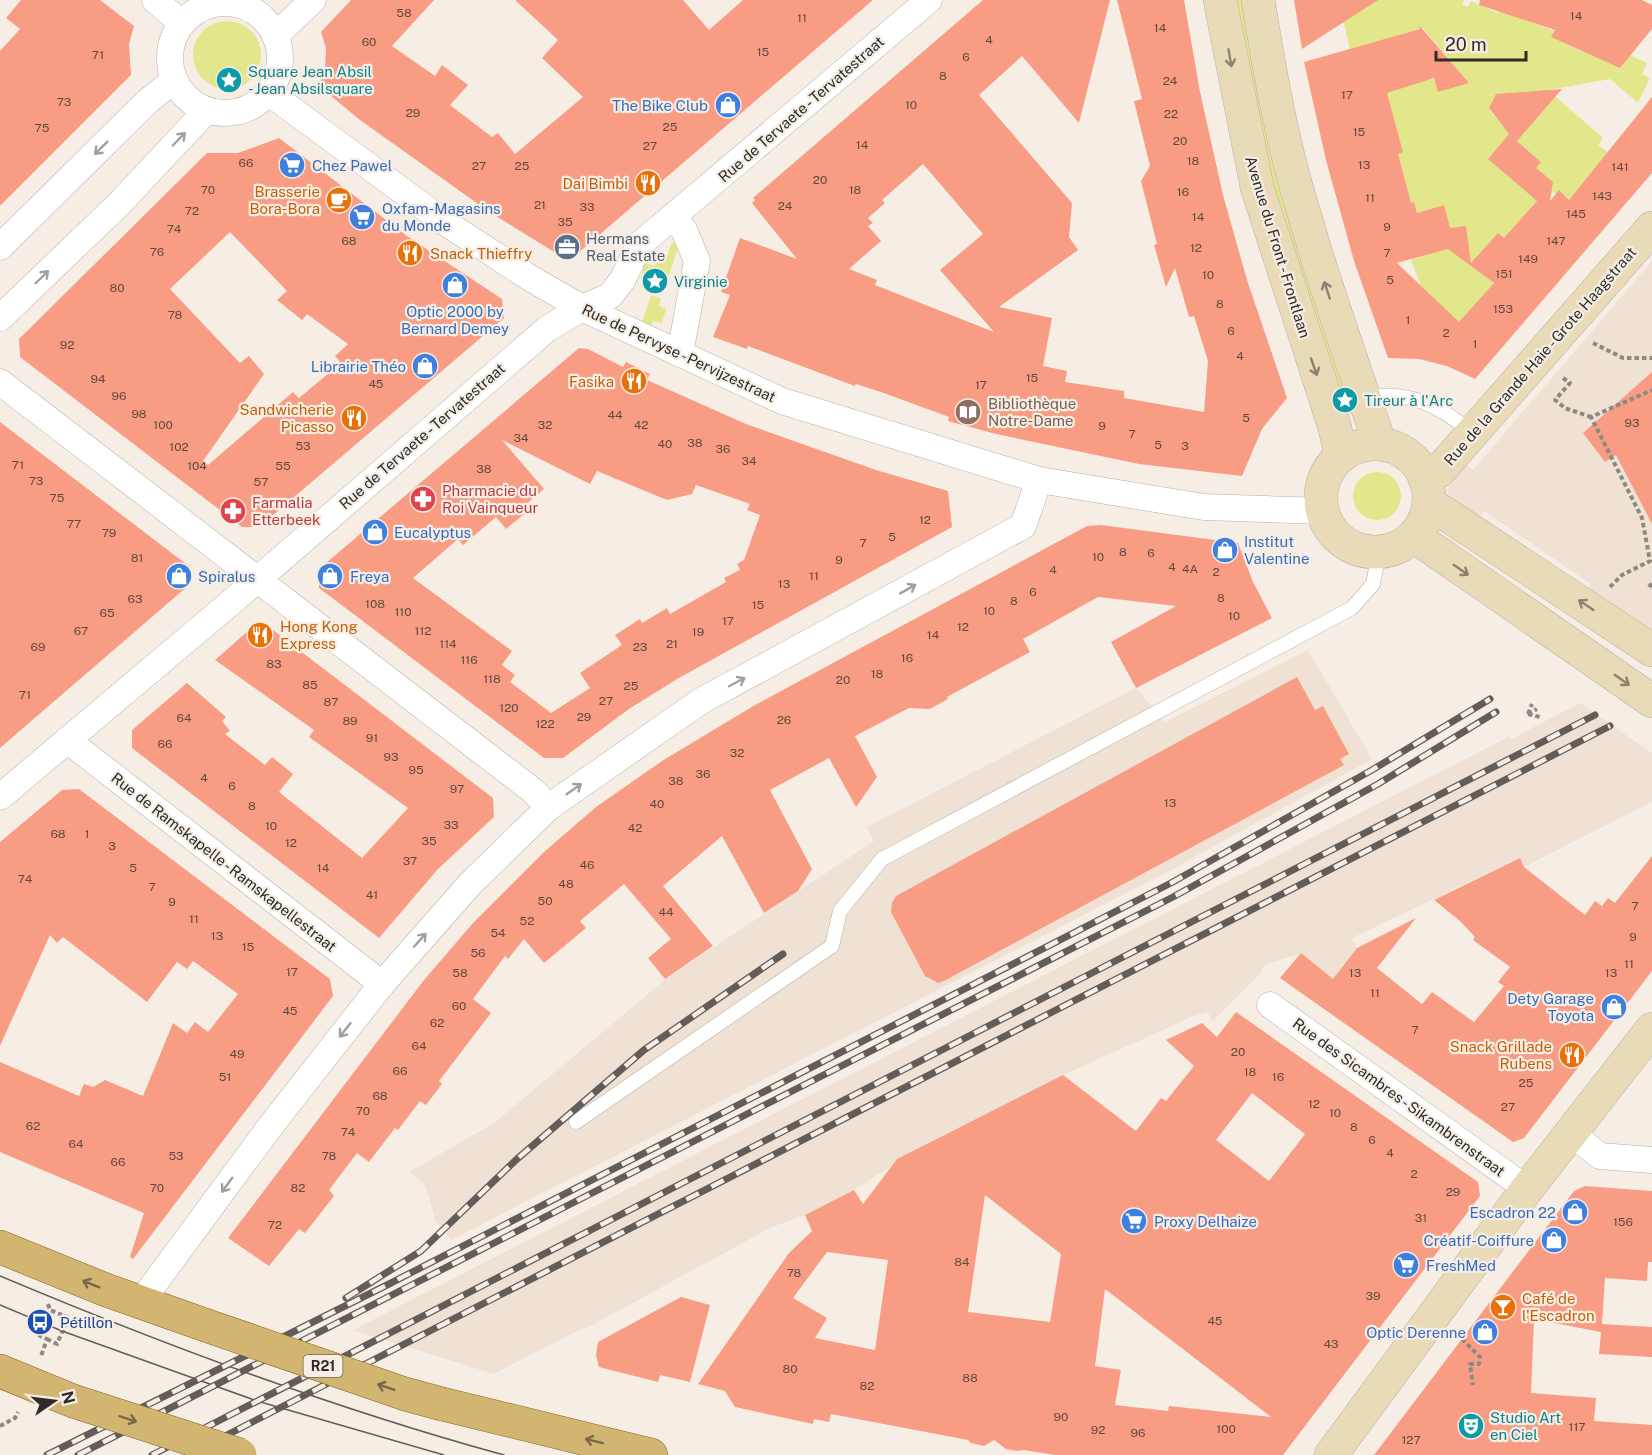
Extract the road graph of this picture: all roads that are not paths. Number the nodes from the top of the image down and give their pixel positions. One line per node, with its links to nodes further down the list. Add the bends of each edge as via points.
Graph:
1 (155, 0): 7 (street)
2 (313, 0): 8 (street)
3 (928, 0): 12 (street, Rue de Tervaete - Tervatestraat)
4 (1220, 0): 22 (street, Avenue du Front - Frontlaan, one-way to 22, via 1257,187)
5 (1257, 0): 19 (street, one-way to 5, via 1326,288 1294,177)
6 (241, 2): 7 (street, via 213,4); 8 (street, via 260,16)
7 (181, 23): 9 (street, via 170,51)
8 (275, 36): 10 (street, via 279,65)
9 (174, 80): 11 (street, via 193,103); 14 (street, one-way to 14, via 148,100)
10 (268, 92): 11 (street, via 258,102 240,110); 15 (street, Rue de Pervyse - Pervijzestraat, via 443,221)
11 (207, 110): 16 (street, one-way to 11, via 118,205)
12 (673, 217): 15 (street, Rue de Tervaete - Tervatestraat, via 639,245 610,296); 17 (street, via 684,230 697,261)
13 (1652, 228): 20 (street, Rue de la Grande Haie - Grote Haagstraat)
14 (0, 248)
15 (582, 308): 17 (street, Rue de Pervyse - Pervijzestraat); 28 (street, Rue de Tervaete - Tervatestraat, via 548,329)
16 (0, 318)
17 (680, 354): 23 (street, Rue de Pervyse - Pervijzestraat, via 782,401)
18 (0, 382): 28 (street)
19 (1364, 398): 20 (lane, via 1383,393 1407,396 1450,414); 21 (street)
20 (1472, 433): 24 (street, Rue de la Grande Haie - Grote Haagstraat)
21 (1380, 444): 22 (street, via 1359,447); 24 (street, via 1412,459)
22 (1341, 456): 25 (street, via 1324,481)
23 (1039, 480): 25 (street, Rue de Pervyse - Pervijzestraat, via 1204,507); 35 (street, one-way to 23, via 701,701 1023,526)
24 (1427, 491): 26 (street, via 1424,521); 29 (street)
25 (1323, 511): 27 (street, via 1332,530 1348,544)
26 (1414, 536): 27 (street, via 1398,547); 30 (street, one-way to 30)
27 (1379, 552): 39 (lane, via 1373,584 1352,608 882,859 840,911 832,946)
28 (258, 578): 33 (street, Rue de Tervaete - Tervatestraat); 35 (street)
29 (1559, 588): 30 (street); 31 (street, one-way to 29)
30 (1511, 605): 32 (street, one-way to 32)
31 (1652, 650)
32 (1652, 701)
33 (67, 740): 34 (street, Rue de Tervaete - Tervatestraat); 36 (street, Rue de Ramskapelle - Ramskapellestraat)
34 (0, 797)
35 (549, 807): 36 (street, one-way to 35, via 470,884)
36 (381, 984): 44 (street, one-way to 44)
37 (1270, 1005): 42 (street, Rue des Sicambres - Sikambrenstraat)
38 (1652, 1029): 40 (street)
39 (576, 1122)
40 (1571, 1133): 41 (street, via 1600,1156); 42 (street)
41 (1652, 1160)
42 (1527, 1189): 48 (street)
43 (0, 1247): 44 (main road, R21, one-way to 43)
44 (140, 1303): 47 (main road, R21, one-way to 44, bridge, via 405,1394)
45 (0, 1371): 46 (main road, one-way to 46, bridge)
46 (240, 1455)
47 (651, 1455)
48 (1331, 1455)

